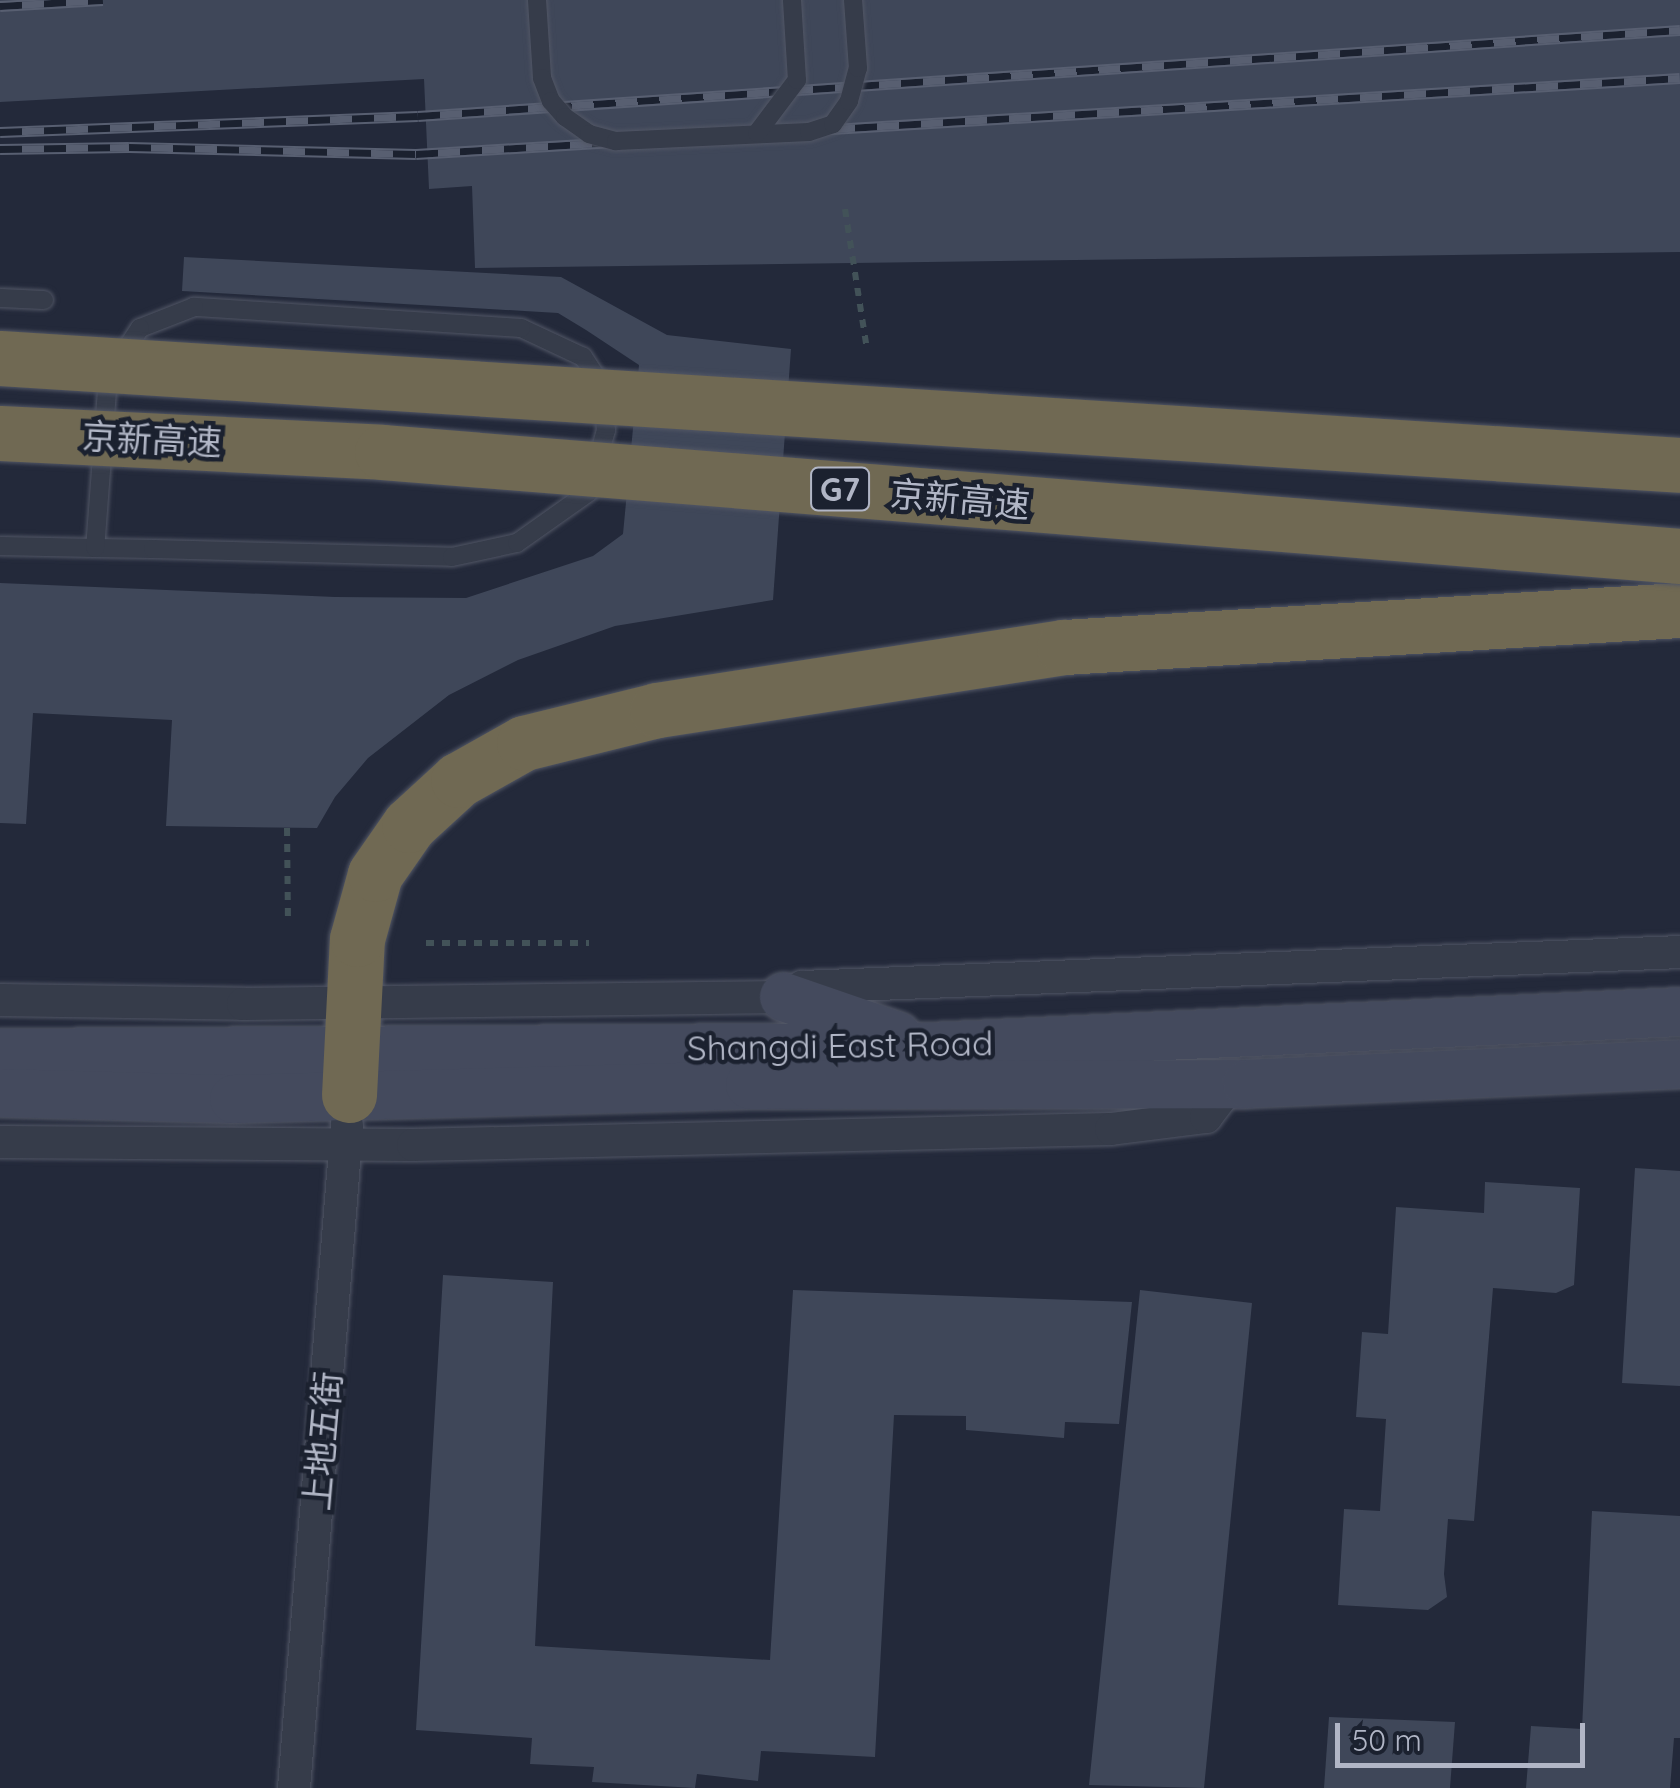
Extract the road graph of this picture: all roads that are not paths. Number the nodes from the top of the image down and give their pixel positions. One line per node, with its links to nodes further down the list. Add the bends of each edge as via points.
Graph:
1 (537, 0): 4 (lane, bridge, via 542,78 565,117 588,134 616,141)
2 (792, 0): 4 (lane, bridge, via 797,80)
3 (853, 0): 4 (lane, bridge, via 858,68 834,124 809,132)
4 (758, 133)
5 (0, 298): 6 (lane)
6 (44, 300)
7 (0, 358): 9 (highway, G7, bridge)
8 (0, 433): 12 (highway, 京新高速 / G7, bridge, via 382,452)
9 (1680, 466)
10 (0, 546): 11 (lane)
11 (94, 548): 11 (lane, via 452,557 517,543 589,492 606,430 602,386 583,357 521,328 194,307 140,328 108,378)
12 (1680, 556)
13 (1680, 610): 21 (highway, via 1064,648 657,710 524,744 458,780 409,825 376,874 357,939)
14 (1680, 952): 15 (street, via 802,987)
15 (784, 997): 18 (main road); 21 (street)
16 (0, 1000): 21 (street)
17 (1680, 1012): 18 (main road, Shangdi East Road)
18 (928, 1047): 21 (main road, Shangdi East Road)
19 (0, 1053): 21 (main road, Shangdi East Road)
20 (1680, 1064): 21 (main road, Shangdi East Road, via 1232,1083 750,1084)
21 (350, 1073): 22 (main road, Shangdi East Road, via 234,1099); 23 (street); 24 (street, 上地五街)
22 (0, 1094)
23 (0, 1142)
24 (294, 1788)

